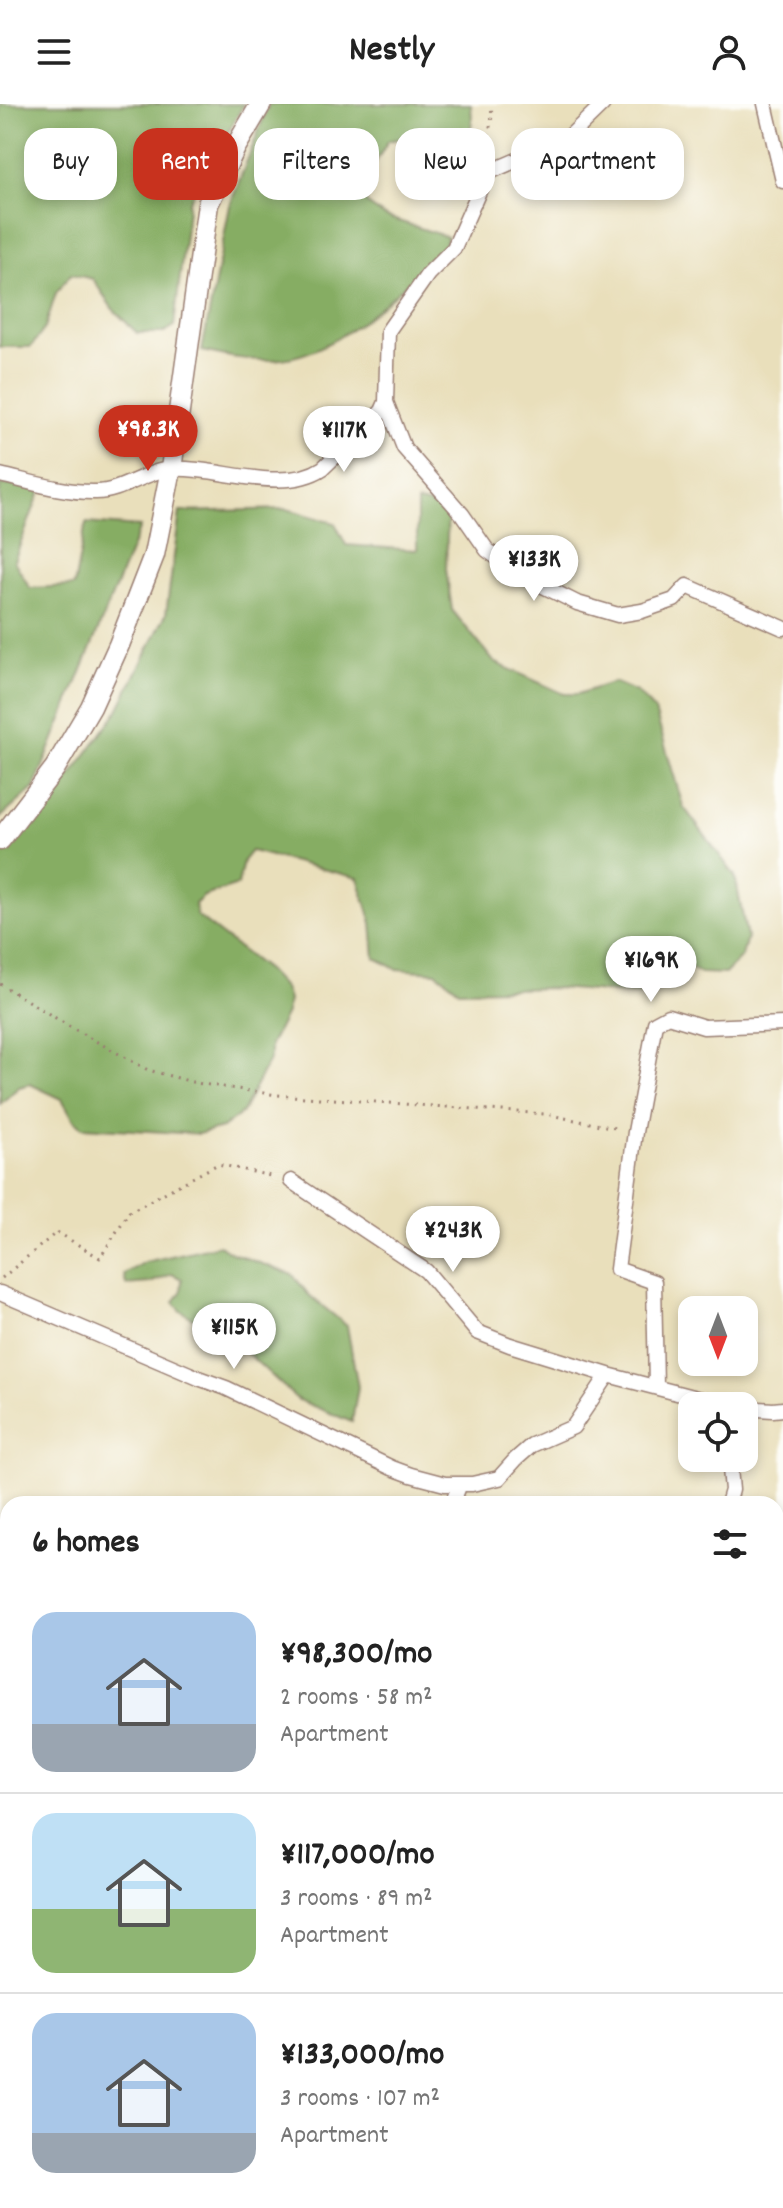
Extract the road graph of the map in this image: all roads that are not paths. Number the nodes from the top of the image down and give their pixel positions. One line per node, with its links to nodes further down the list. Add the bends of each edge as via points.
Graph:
1 (261, 104): 6 (street, via 208,204)
2 (603, 104): 5 (street, via 568,138 487,173 454,248 428,274 388,331)
3 (765, 104): 4 (street)
4 (783, 181)
5 (386, 402): 6 (street, via 311,475 283,480); 8 (street, via 404,448 487,550 521,575 577,603 618,615 674,600 687,586)
6 (171, 469): 7 (street, via 99,492); 9 (street, via 154,555 91,707 55,768)
7 (0, 475)
8 (783, 628)
9 (0, 840)
10 (783, 1024): 14 (street, via 704,1027 668,1016 655,1023 617,1269 654,1282)
11 (291, 1181): 13 (street, via 426,1271 477,1332)
12 (0, 1293): 19 (street, via 226,1388 392,1468)
13 (608, 1375): 14 (street); 19 (street, via 573,1427 532,1445 499,1478)
14 (656, 1387): 15 (street)
15 (678, 1393)
16 (758, 1409): 17 (street)
17 (783, 1409)
18 (730, 1472): 21 (street)
19 (460, 1484): 20 (street)
20 (455, 1496)
21 (730, 1496)

